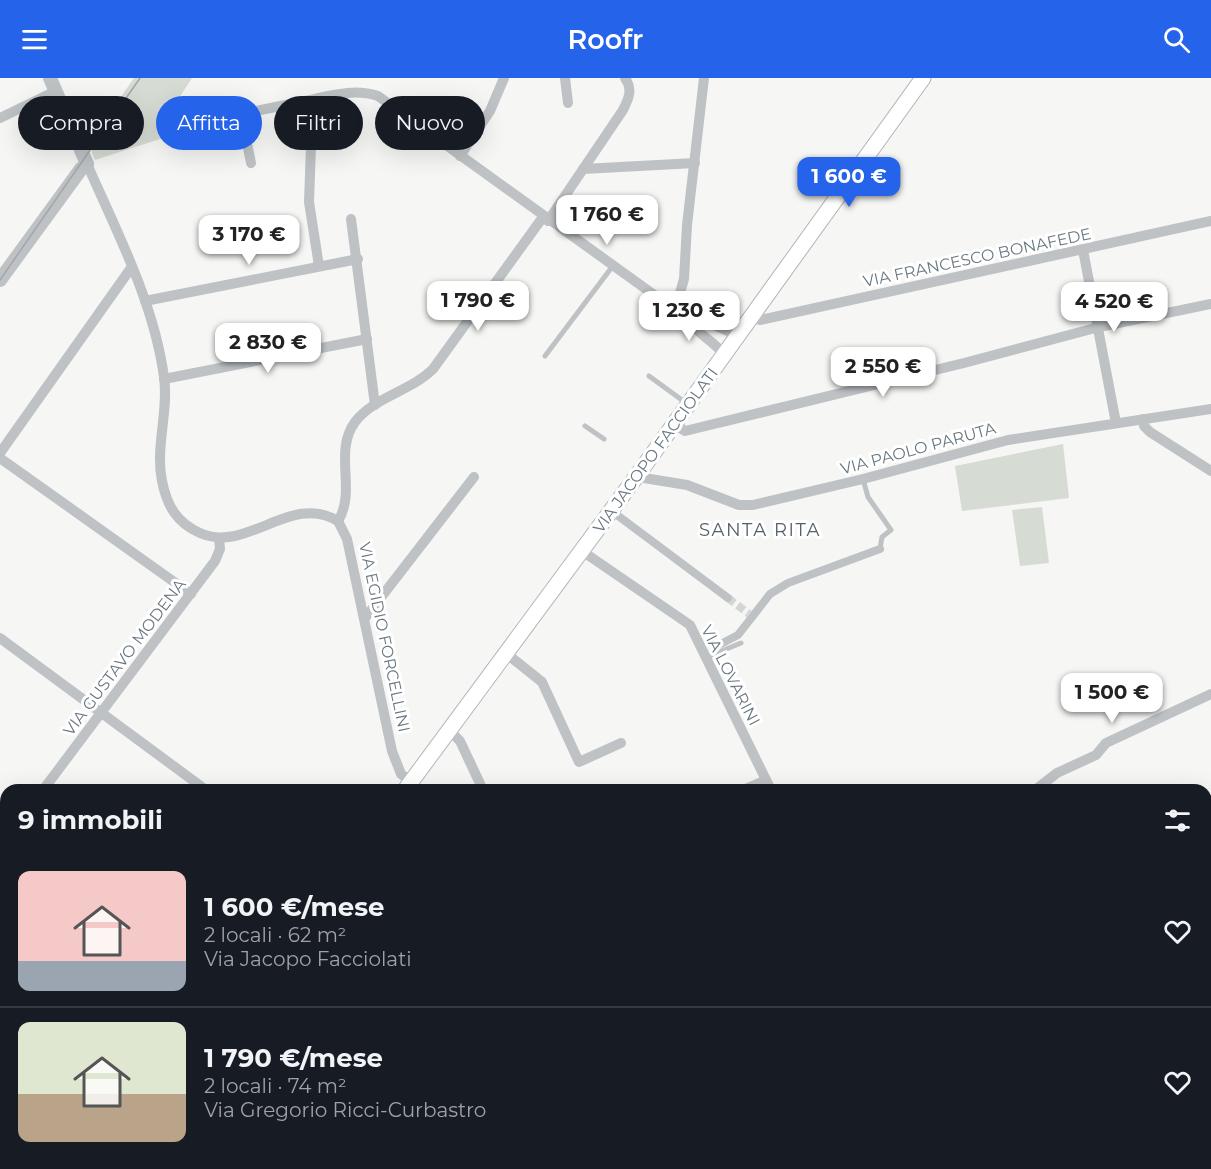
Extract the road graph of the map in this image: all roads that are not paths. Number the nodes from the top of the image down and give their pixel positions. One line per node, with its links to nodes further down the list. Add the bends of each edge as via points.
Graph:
1 (50, 78): 8 (street)
2 (357, 78): 9 (street)
3 (504, 78): 15 (street, via 490,111)
4 (565, 78): 11 (street)
5 (626, 78): 19 (street, via 629,97)
6 (704, 78): 17 (street)
7 (922, 78): 32 (main road, VIA JACOPO FACCIOLATI)
8 (56, 91): 13 (street); 18 (street)
9 (359, 91): 10 (street); 15 (street, via 378,96)
10 (332, 96)
11 (568, 103)
12 (274, 107): 16 (street, via 241,114)
13 (0, 118)
14 (311, 150): 25 (street, via 309,202)
15 (460, 156): 21 (street)
16 (251, 163)
17 (695, 163): 19 (street); 31 (street, via 684,279)
18 (87, 164): 27 (street); 28 (street)
19 (583, 169): 21 (street)
20 (351, 219): 24 (street)
21 (546, 219): 26 (street); 41 (street, via 433,369 422,380)
22 (1211, 221): 23 (street, VIA FRANCESCO BONAFEDE)
23 (1083, 250): 32 (street, VIA FRANCESCO BONAFEDE, via 760,320); 34 (street)
24 (358, 259): 25 (street); 35 (street)
25 (319, 266): 29 (street)
26 (612, 267): 31 (street); 37 (lane)
27 (131, 268): 29 (street); 48 (street)
28 (0, 280)
29 (145, 302): 39 (street)
30 (1211, 304): 34 (street)
31 (675, 310): 33 (street)
32 (751, 317): 36 (main road, VIA JACOPO FACCIOLATI)
33 (689, 320): 36 (street, via 714,341); 36 (street, via 696,318)
34 (1099, 327): 44 (street); 45 (street, via 685,431)
35 (367, 339): 39 (street); 41 (street)
36 (730, 345): 40 (main road, VIA JACOPO FACCIOLATI)
37 (545, 356)
38 (649, 376): 40 (lane)
39 (164, 379): 56 (street, via 160,470 165,498 184,524)
40 (688, 404): 45 (main road, VIA JACOPO FACCIOLATI)
41 (375, 405): 55 (street, via 359,417 348,434 344,460 346,501)
42 (1211, 409): 43 (street, VIA PAOLO PARUTA)
43 (1143, 419): 44 (street, VIA PAOLO PARUTA); 50 (street, via 1150,432)
44 (1116, 423): 51 (street, VIA PAOLO PARUTA, via 978,446 753,505 739,505 706,491 644,478)
45 (674, 424): 51 (main road, VIA JACOPO FACCIOLATI)
46 (585, 426): 47 (lane)
47 (604, 439)
48 (0, 453)
49 (0, 458): 59 (street)
50 (1211, 471)
51 (639, 473): 58 (main road, VIA JACOPO FACCIOLATI)
52 (474, 477): 61 (street)
53 (864, 483): 57 (lane, via 868,497 891,530 882,537)
54 (617, 515): 60 (street)
55 (338, 521): 56 (street, via 317,512 304,513); 61 (street, VIA EGIDIO FORCELLINI, via 347,539)
56 (219, 538): 59 (street, VIA GUSTAVO MODENA, via 219,555)
57 (880, 549): 64 (street, via 788,583 770,594 738,635)
58 (582, 551): 64 (street, VIA LOVARINI, via 690,626); 65 (main road, VIA JACOPO FACCIOLATI)
59 (191, 594): 67 (street, VIA GUSTAVO MODENA)
60 (728, 598)
61 (365, 618): 73 (street, VIA EGIDIO FORCELLINI, via 392,751)
62 (0, 638): 67 (street)
63 (741, 643): 64 (lane)
64 (709, 650): 70 (street, VIA LOVARINI)
65 (507, 654): 68 (main road, VIA JACOPO FACCIOLATI); 69 (street, via 542,681 579,762)
66 (1211, 694): 78 (street, via 1106,743 1096,756 1057,773)
67 (102, 712): 71 (street, VIA GUSTAVO MODENA); 72 (street)
68 (450, 731): 74 (main road, VIA JACOPO FACCIOLATI); 75 (street, via 460,741)
69 (621, 743)
70 (766, 780): 76 (street); 77 (street, VIA LOVARINI)
71 (48, 784)
72 (190, 784)
73 (408, 784)
74 (410, 784)
75 (480, 784)
76 (757, 784)
77 (768, 784)
78 (1045, 784)

